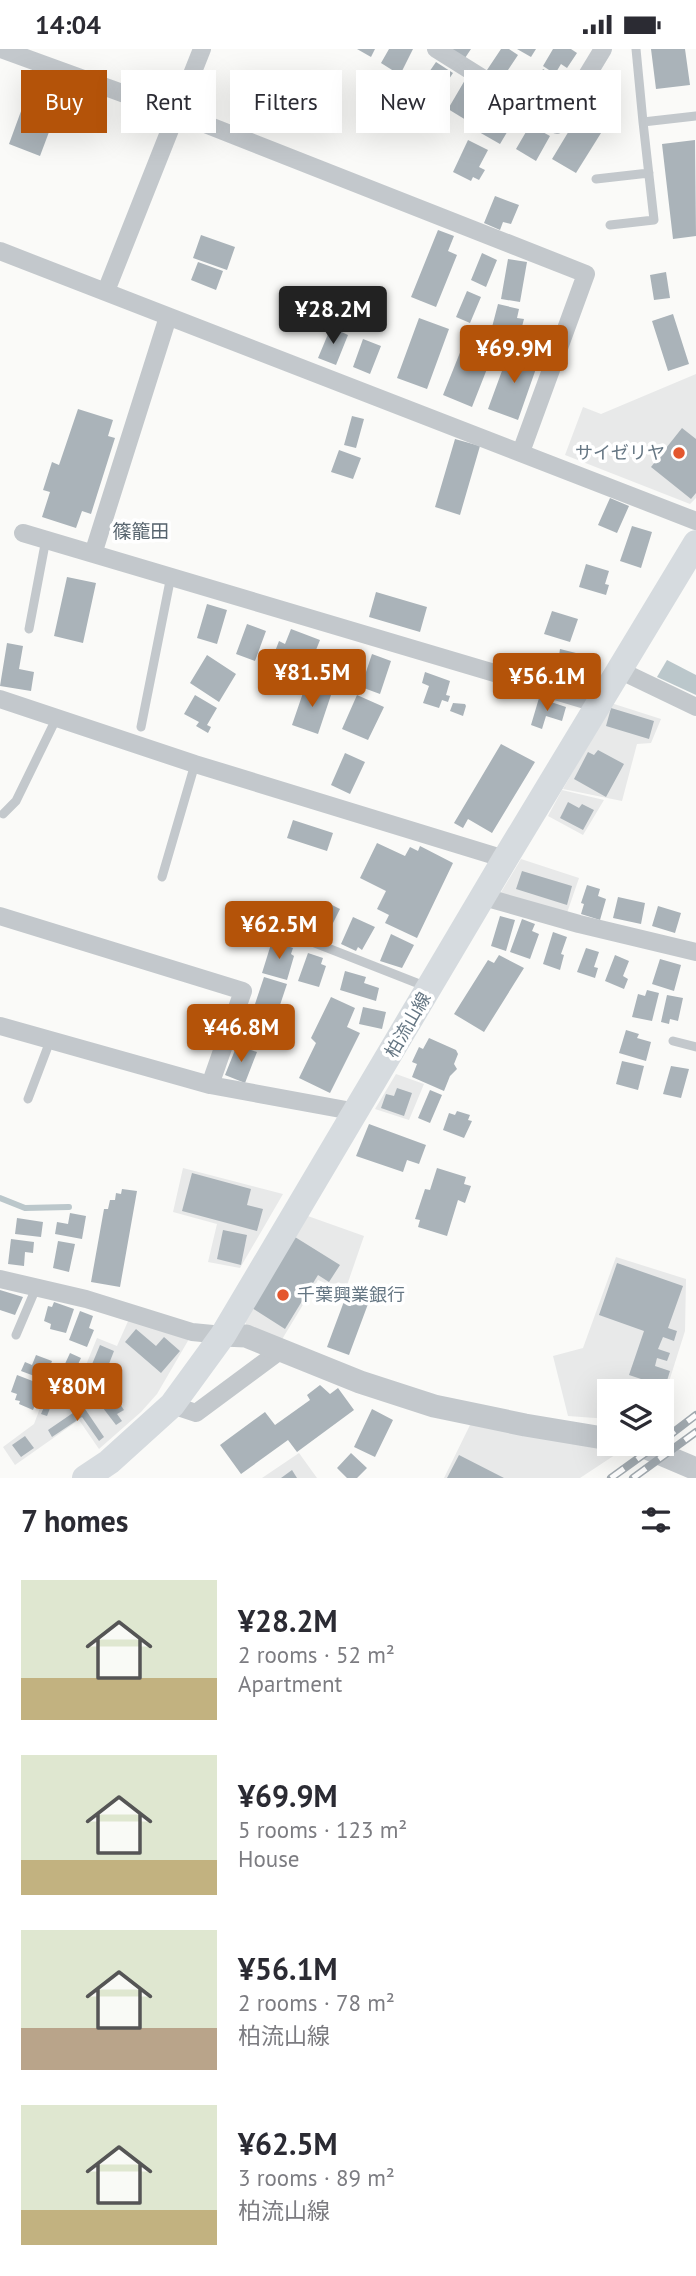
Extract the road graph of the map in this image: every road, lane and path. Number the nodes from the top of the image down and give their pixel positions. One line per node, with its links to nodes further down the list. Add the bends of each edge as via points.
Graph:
1 (1, 49): 7 (street)
2 (202, 49): 6 (street)
3 (436, 49): 4 (street, via 557,125)
4 (603, 49)
5 (636, 49): 9 (lane)
6 (194, 70)
7 (121, 93)
8 (696, 116): 9 (lane)
9 (643, 122): 12 (lane)
10 (216, 128): 18 (street, via 586,274)
11 (169, 133): 16 (street)
12 (649, 173): 13 (lane); 14 (lane, via 654,220)
13 (596, 179)
14 (610, 225)
15 (0, 251): 16 (street)
16 (106, 291): 17 (street)
17 (168, 317): 18 (street); 23 (street)
18 (521, 452): 19 (street)
19 (696, 521)
20 (23, 533): 21 (street)
21 (46, 539): 23 (street); 25 (lane)
22 (696, 543): 26 (main road, 柏流山線)
23 (93, 554): 24 (street)
24 (171, 576): 28 (street); 31 (lane)
25 (29, 629)
26 (619, 670): 28 (main road, 柏流山線); 29 (street)
27 (0, 699): 30 (street)
28 (599, 704): 34 (main road, 柏流山線)
29 (696, 707)
30 (57, 717): 32 (street); 33 (lane, via 16,801)
31 (141, 727)
32 (195, 764): 34 (street); 35 (lane)
33 (3, 814)
34 (505, 859): 36 (main road, 柏流山線)
35 (162, 877)
36 (484, 897): 39 (street); 40 (main road, 柏流山線)
37 (0, 916): 45 (street, via 243,991)
38 (269, 925): 40 (lane)
39 (696, 953)
40 (429, 988): 47 (main road, 柏流山線)
41 (0, 1026): 42 (street)
42 (50, 1041): 45 (street); 46 (lane)
43 (673, 1041): 44 (lane)
44 (696, 1047)
45 (210, 1085): 47 (street)
46 (27, 1099)
47 (357, 1112): 51 (main road, 柏流山線)
48 (0, 1279): 49 (street)
49 (36, 1288): 50 (lane); 51 (street, via 192,1332)
50 (16, 1335)
51 (223, 1335): 52 (street, via 246,1336); 53 (main road, 柏流山線)
52 (281, 1350): 53 (street, via 196,1413); 54 (street, via 434,1406)
53 (172, 1405): 57 (main road, 柏流山線)
54 (597, 1437)
55 (671, 1456): 56 (street)
56 (693, 1464)
57 (85, 1478)

